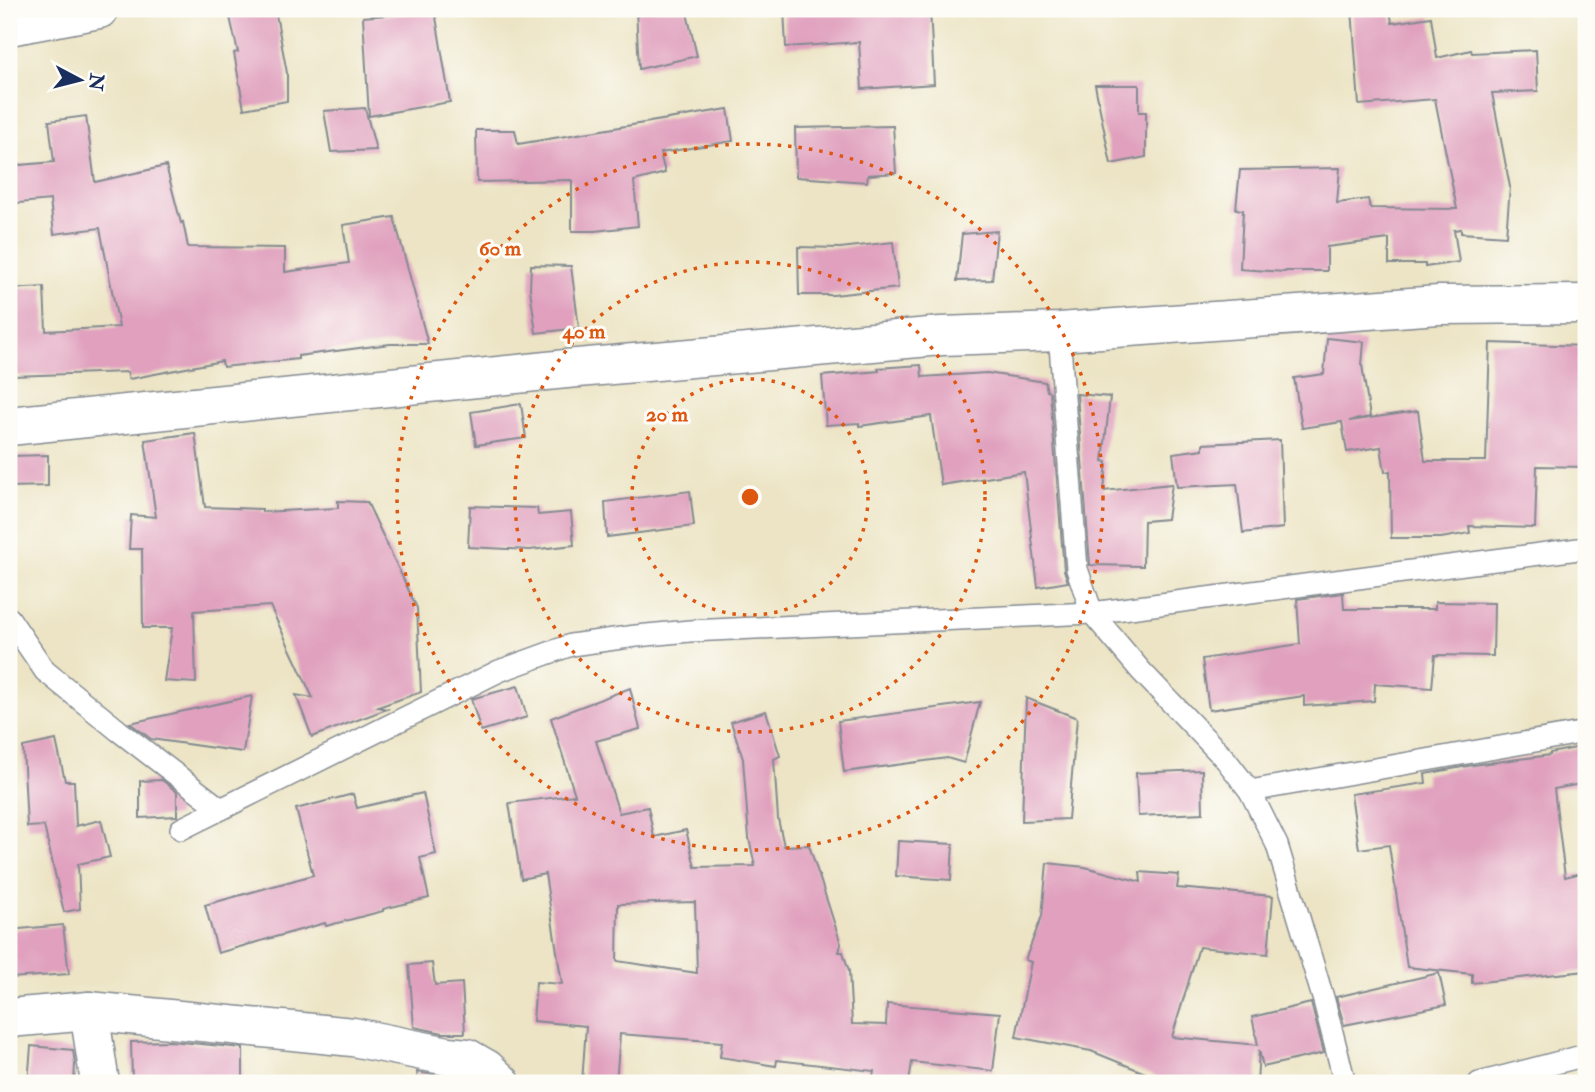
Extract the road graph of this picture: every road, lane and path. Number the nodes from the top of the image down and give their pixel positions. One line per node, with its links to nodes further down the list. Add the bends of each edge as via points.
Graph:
1 (99, 9): 2 (street)
2 (9, 26)
3 (1586, 304): 4 (street, via 1439,305)
4 (1059, 332): 5 (street, via 941,336 566,369); 7 (lane, via 1077,569)
5 (9, 426)
6 (1586, 548): 7 (lane)
7 (1092, 613): 10 (lane); 11 (lane, via 690,631 571,645 499,671)
8 (9, 618): 11 (lane, via 45,671)
9 (1586, 732): 10 (lane)
10 (1250, 791): 18 (lane, via 1277,845)
11 (222, 809): 12 (lane)
12 (181, 829)
13 (89, 1011): 14 (street); 16 (street); 17 (street, via 353,1037 467,1058)
14 (9, 1018)
15 (1586, 1055): 19 (lane)
16 (100, 1083)
17 (501, 1083)
18 (1345, 1083)
19 (1479, 1083)

